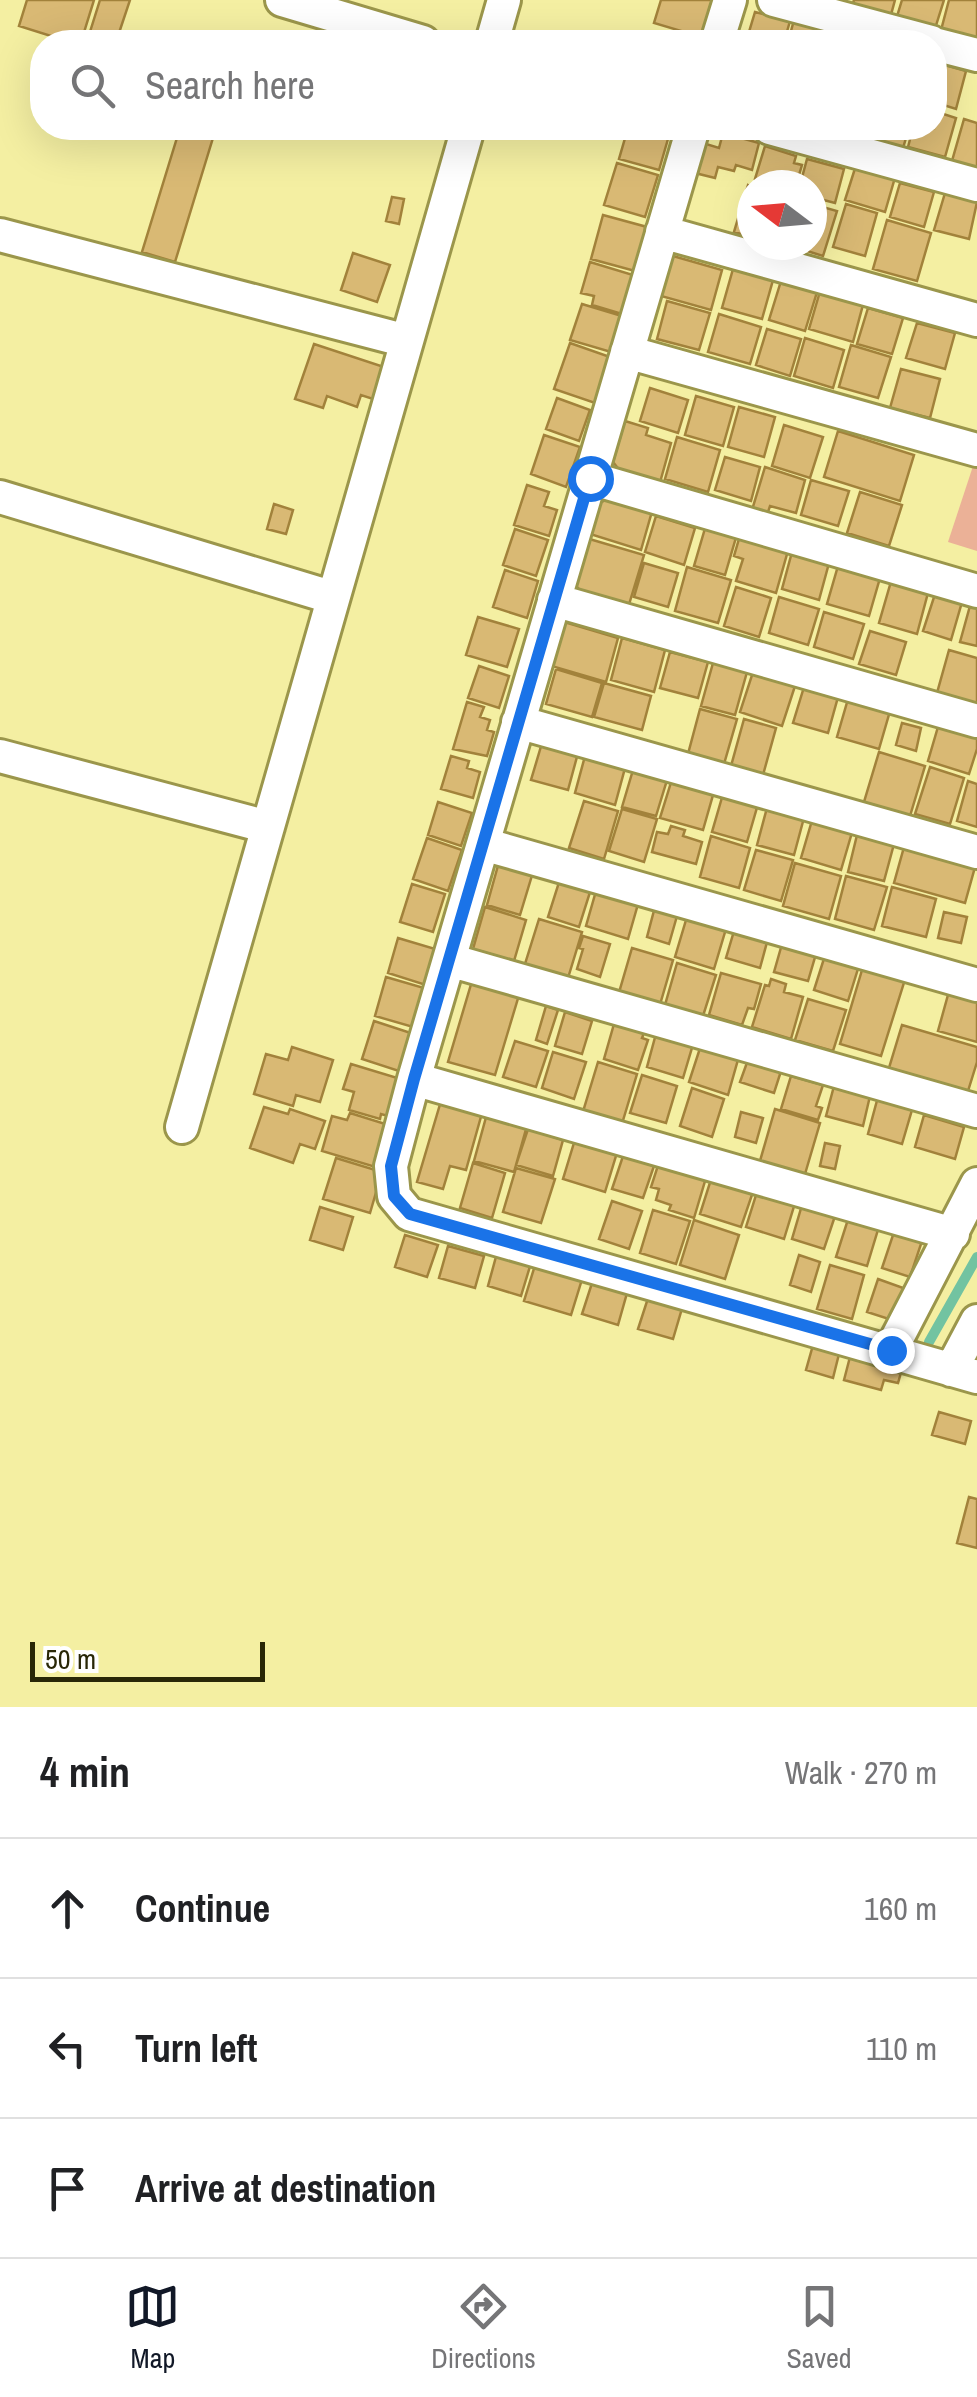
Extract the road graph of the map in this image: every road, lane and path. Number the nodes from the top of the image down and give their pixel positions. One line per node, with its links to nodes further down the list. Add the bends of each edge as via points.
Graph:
1 (282, 0): 5 (street)
2 (504, 0): 6 (street)
3 (730, 0): 7 (street)
4 (774, 0): 8 (street)
5 (382, 30)
6 (495, 30)
7 (721, 30)
8 (884, 30)
9 (947, 47): 10 (street)
10 (977, 55)
11 (465, 140): 18 (street)
12 (689, 140): 15 (street)
13 (814, 140): 14 (street)
14 (977, 185)
15 (662, 232): 17 (street); 19 (street)
16 (0, 235): 18 (street)
17 (977, 320)
18 (407, 340): 24 (street)
19 (627, 352): 20 (street); 21 (street)
20 (977, 450)
21 (590, 478): 23 (street); 25 (street)
22 (0, 497): 24 (street)
23 (977, 591)
24 (332, 597): 29 (street)
25 (554, 600): 26 (street); 27 (street)
26 (977, 721)
27 (518, 722): 30 (street); 31 (street)
28 (0, 756): 29 (street)
29 (268, 827): 36 (street)
30 (483, 844): 32 (street); 33 (street)
31 (977, 852)
32 (449, 960): 34 (street); 35 (street)
33 (977, 985)
34 (414, 1079): 38 (street); 40 (street, via 391,1166 394,1196 410,1214)
35 (977, 1111)
36 (182, 1127)
37 (977, 1184): 38 (street)
38 (952, 1234): 40 (street)
39 (977, 1320): 41 (street)
40 (891, 1350): 41 (street)
41 (964, 1374)

